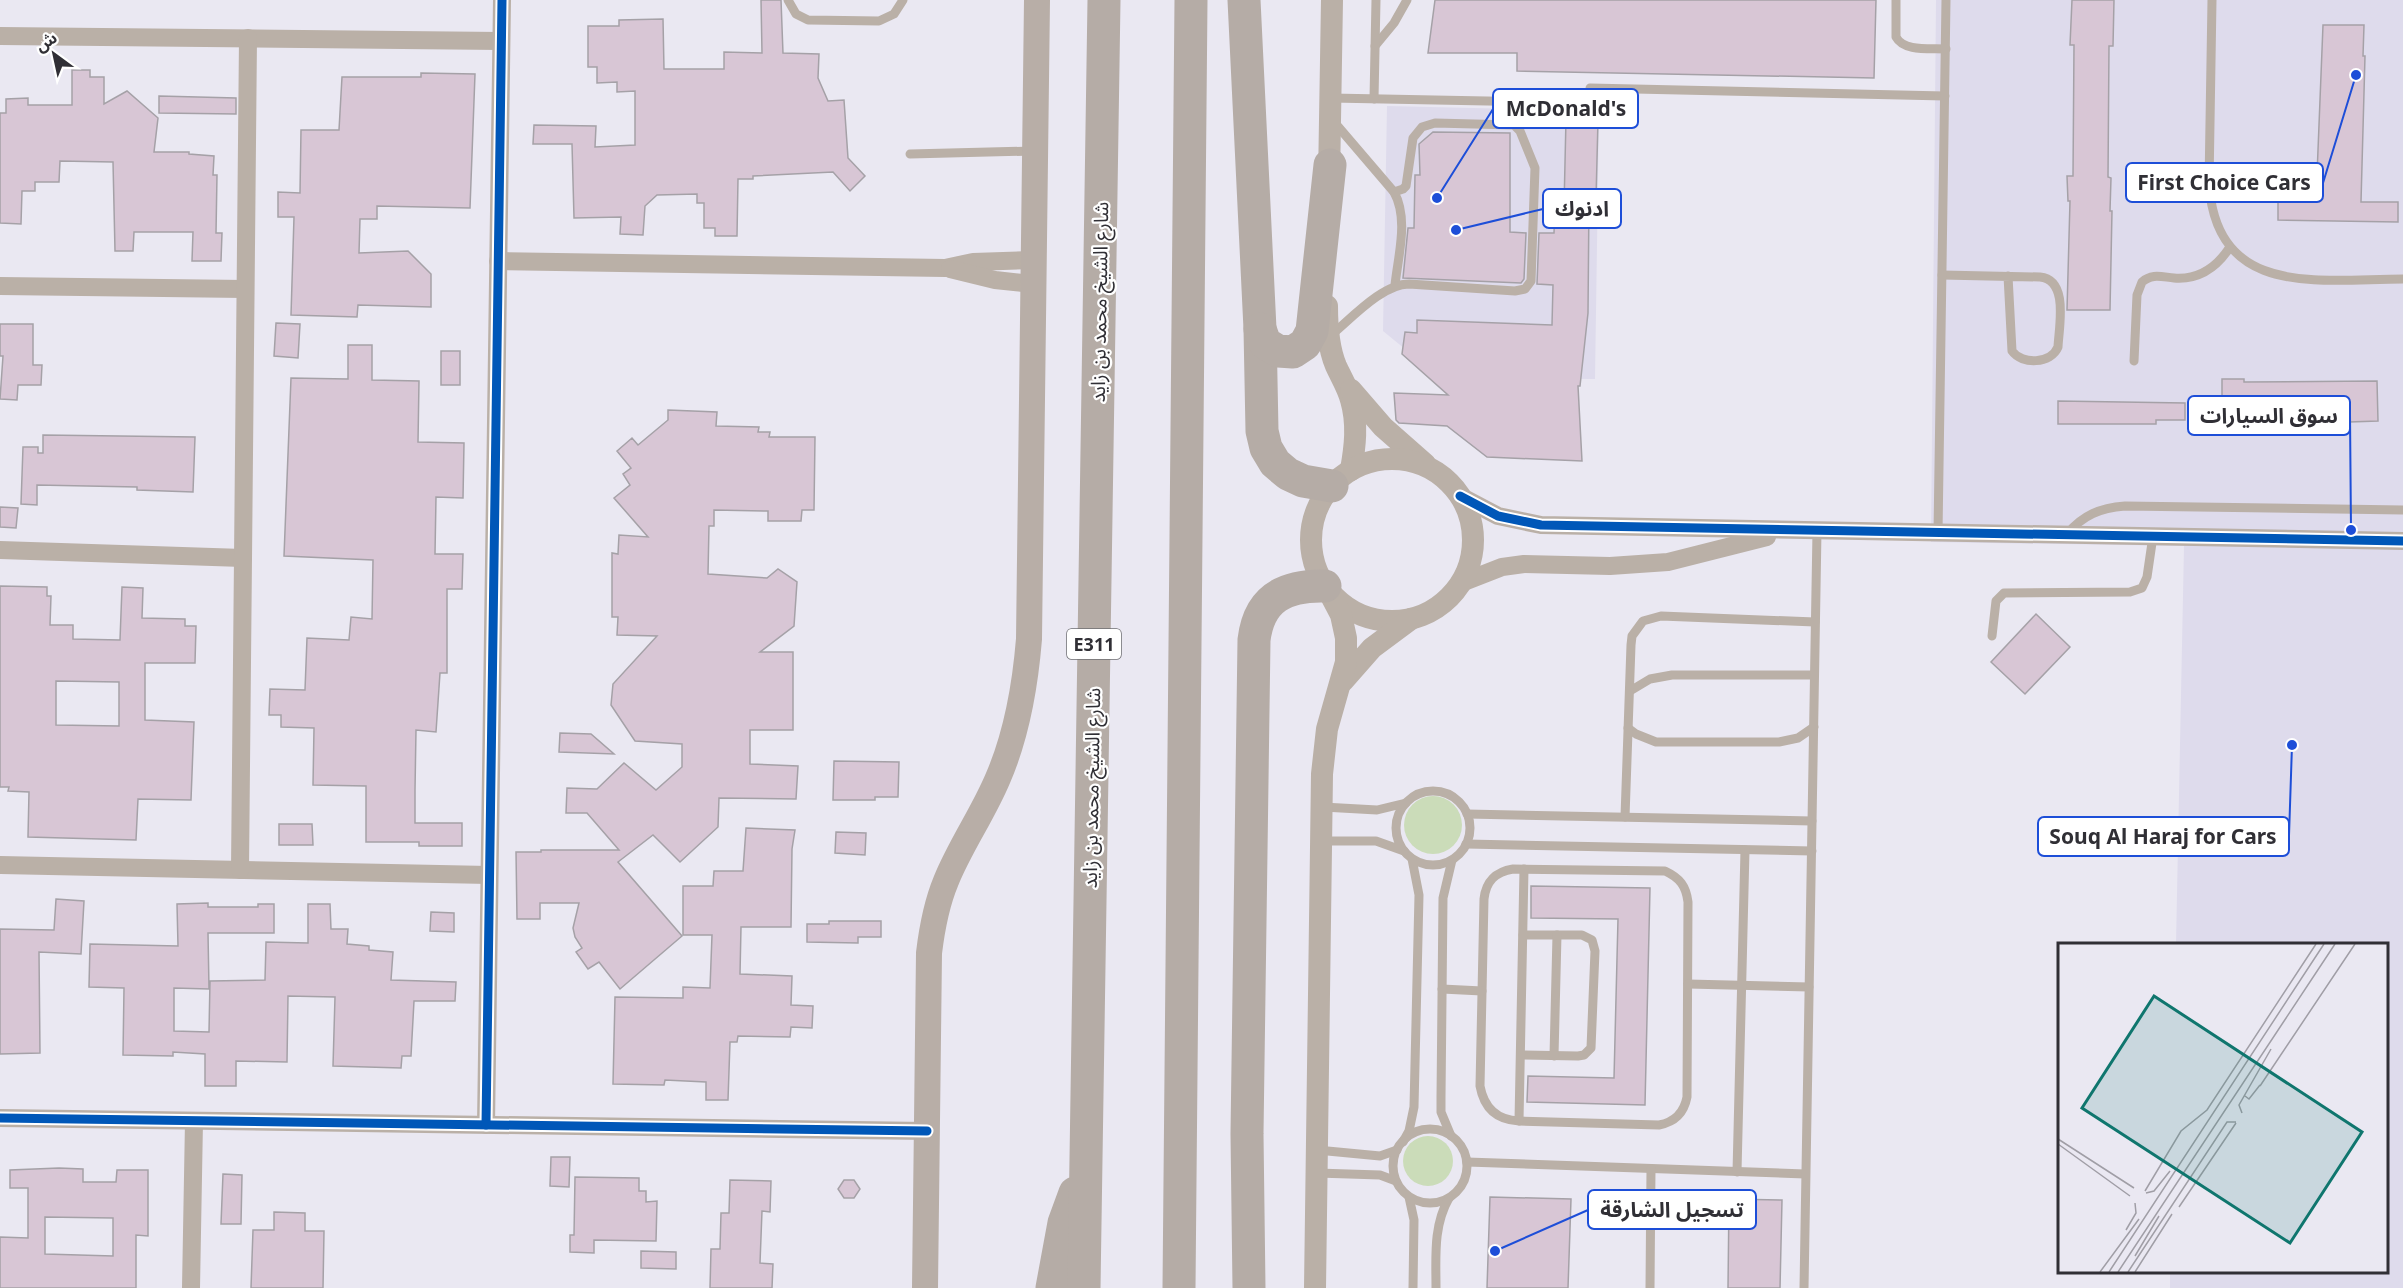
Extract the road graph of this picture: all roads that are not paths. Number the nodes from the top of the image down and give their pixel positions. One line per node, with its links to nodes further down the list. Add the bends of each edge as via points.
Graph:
1 (502, 0): 16 (street)
2 (788, 0): 3 (lane, via 796,14 808,20 879,21 894,14)
3 (903, 0)
4 (1104, 0): 96 (highway, شارع الشيخ محمد بن زايد / E311)
5 (1191, 0): 109 (highway)
6 (1244, 0): 37 (highway)
7 (1332, 0): 23 (street)
8 (1376, 0): 17 (lane)
9 (1407, 0): 17 (lane)
10 (1896, 0): 18 (lane, via 1898,42)
11 (1946, 0): 18 (lane)
12 (2212, 0): 28 (lane, via 2209,184 2218,228)
13 (1034, 2): 24 (main road)
14 (0, 36): 15 (street)
15 (248, 38): 16 (street); 36 (street)
16 (501, 41): 29 (street)
17 (1375, 46): 21 (lane)
18 (1946, 49): 20 (lane)
19 (1590, 88): 20 (lane)
20 (1945, 96): 31 (lane)
21 (1374, 99): 22 (lane); 23 (lane)
22 (1543, 102)
23 (1331, 108): 26 (street); 27 (lane)
24 (1035, 151): 25 (lane); 30 (main road)
25 (910, 154)
26 (1330, 165): 37 (highway, via 1312,331 1305,344 1293,352 1278,351 1266,342); 38 (street)
27 (1394, 192): 34 (lane, via 1402,219); 34 (lane, via 1406,186 1413,138 1428,124 1514,125 1534,161 1532,276 1525,289)
28 (2230, 247): 33 (lane, via 2248,263 2290,279); 39 (lane, via 2202,274 2190,278 2156,276 2142,282 2137,296)
29 (498, 261): 30 (street, via 945,268 973,262); 77 (street)
30 (1032, 272): 91 (main road, via 1027,668 1008,753 946,879 934,915 929,953)
31 (1942, 275): 32 (lane); 46 (lane)
32 (2008, 276): 32 (lane, via 2044,277 2057,288 2058,347 2048,359 2022,359 2012,351)
33 (2403, 279)
34 (1395, 285): 38 (lane)
35 (0, 286): 36 (street)
36 (245, 289): 51 (street)
37 (1260, 329): 42 (highway, via 1262,431 1266,448 1275,463 1303,481)
38 (1328, 338): 40 (street)
39 (2134, 361)
40 (1343, 379): 41 (street, via 1383,427); 42 (street, via 1351,401 1355,447)
41 (1429, 468): 42 (street, via 1390,459 1370,463); 43 (street, via 1447,480)
42 (1342, 478): 53 (street, via 1320,504 1312,524 1315,567)
43 (1460, 496): 45 (street, via 1498,516 1541,525); 52 (street, via 1470,517 1473,539 1470,562)
44 (2403, 510): 47 (lane, via 2109,507 2078,522)
45 (1816, 531): 46 (street); 52 (street, via 1736,544 1668,562 1502,567); 55 (lane)
46 (1938, 533): 47 (street)
47 (2066, 535): 48 (street)
48 (2154, 537): 49 (street); 56 (lane, via 2142,588 2130,592 2004,593 1996,601)
49 (2403, 541)
50 (0, 550): 51 (street)
51 (243, 558): 76 (street)
52 (1461, 583): 54 (street, via 1448,599)
53 (1328, 590): 54 (street, via 1347,608 1367,618); 58 (street, via 1341,615 1346,638 1346,662); 110 (highway, via 1307,586 1280,594 1255,626 1247,1134)
54 (1411, 619): 58 (street, via 1372,648)
55 (1815, 621): 57 (lane); 59 (lane, via 1652,617 1643,621 1632,636)
56 (1992, 636)
57 (1814, 675): 59 (lane, via 1672,675 1650,679); 60 (lane)
58 (1340, 685): 63 (street, via 1323,751)
59 (1630, 691): 61 (lane)
60 (1814, 727): 61 (lane, via 1798,738 1779,742 1656,742); 66 (lane)
61 (1628, 728): 65 (lane)
62 (1406, 803): 63 (lane, via 1377,810); 64 (lane, via 1424,793 1445,793); 70 (lane, via 1397,822)
63 (1321, 806): 67 (street)
64 (1467, 814): 65 (lane); 68 (lane, via 1470,835)
65 (1625, 817): 66 (lane)
66 (1812, 821): 71 (lane)
67 (1321, 841): 70 (lane, via 1376,841); 94 (street)
68 (1466, 844): 69 (lane); 73 (lane)
69 (1745, 850): 71 (lane); 81 (lane)
70 (1405, 851): 72 (lane)
71 (1812, 851): 82 (lane)
72 (1412, 859): 73 (lane, via 1432,865); 93 (lane, via 1419,895 1414,1107)
73 (1452, 860): 83 (lane, via 1443,898)
74 (0, 865): 76 (street)
75 (1524, 869): 78 (lane); 80 (lane, via 1665,871 1675,875 1689,902); 84 (lane, via 1503,870 1485,890)
76 (240, 870): 77 (street)
77 (489, 875): 90 (street)
78 (1523, 935): 79 (lane); 85 (lane)
79 (1557, 935): 86 (lane); 86 (lane, via 1587,937 1595,951 1591,1048 1584,1055)
80 (1688, 984): 81 (lane); 89 (lane, via 1687,1097 1675,1119 1659,1125)
81 (1741, 986): 82 (lane); 99 (lane)
82 (1809, 987): 101 (lane)
83 (1442, 989): 84 (lane); 92 (lane, via 1441,1112)
84 (1482, 991): 89 (lane, via 1482,1098 1497,1116)
85 (1521, 1055): 86 (lane); 89 (lane)
86 (1554, 1056)
87 (0, 1118): 88 (street)
88 (194, 1121): 90 (street); 105 (street)
89 (1519, 1121)
90 (486, 1125): 91 (street)
91 (927, 1131): 106 (main road)
92 (1451, 1136): 93 (lane, via 1421,1131); 97 (lane)
93 (1403, 1142): 95 (lane)
94 (1317, 1150): 95 (lane, via 1380,1156); 100 (street)
95 (1397, 1150): 102 (lane)
96 (1085, 1162): 107 (highway, via 1064,1223); 108 (highway, شارع الشيخ محمد بن زايد / E311)
97 (1467, 1162): 98 (lane); 104 (lane, via 1463,1183)
98 (1651, 1169): 99 (lane); 114 (lane)
99 (1737, 1172): 101 (lane)
100 (1317, 1173): 102 (lane, via 1380,1175); 111 (street)
101 (1805, 1174): 115 (lane)
102 (1396, 1181): 103 (lane)
103 (1409, 1197): 104 (lane, via 1429,1203); 112 (lane, via 1414,1220)
104 (1449, 1198): 113 (lane, via 1437,1232)
105 (191, 1288)
106 (925, 1288)
107 (1052, 1288)
108 (1084, 1288)
109 (1179, 1288)
110 (1249, 1288)
111 (1315, 1288)
112 (1413, 1288)
113 (1436, 1288)
114 (1650, 1288)
115 (1803, 1288)

